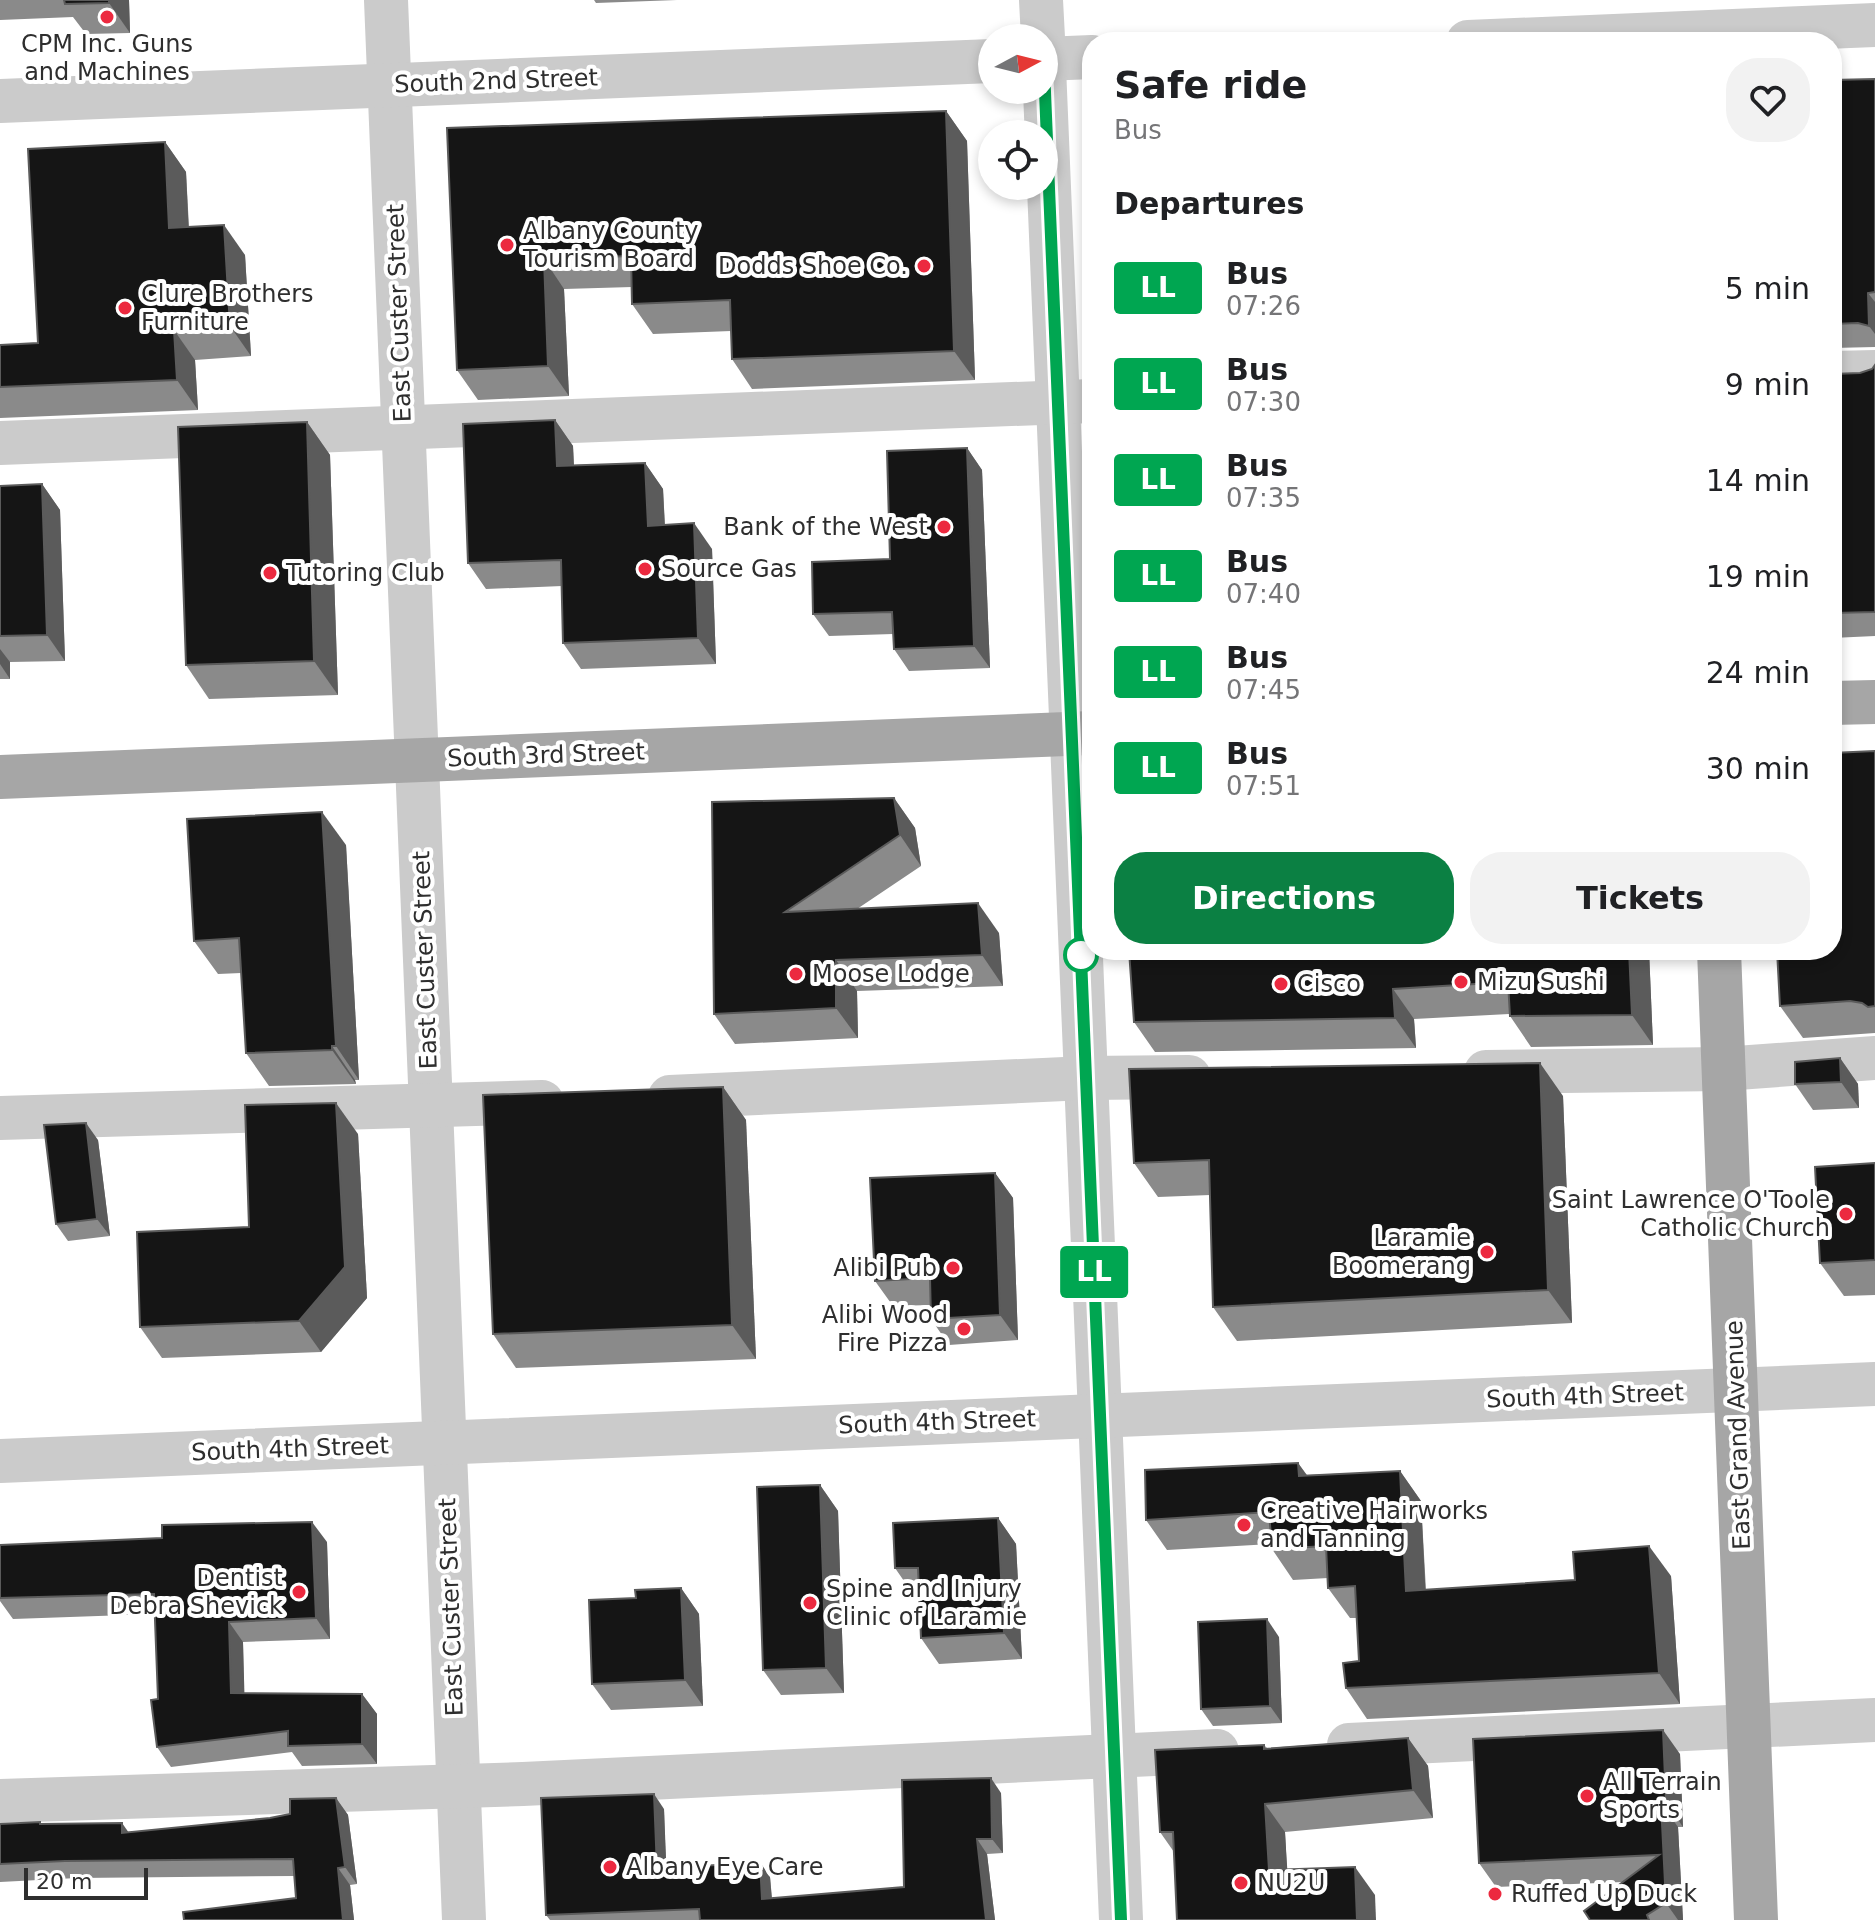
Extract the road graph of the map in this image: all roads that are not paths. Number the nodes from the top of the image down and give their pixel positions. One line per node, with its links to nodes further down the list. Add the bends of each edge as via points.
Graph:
1 (386, 0): 10 (street, East Custer Street)
2 (1041, 0): 3 (street)
3 (1042, 24)
4 (1681, 25): 5 (street); 6 (street)
5 (1875, 25)
6 (1593, 32)
7 (1082, 57): 8 (street)
8 (1058, 58)
9 (978, 62): 10 (street, South 2nd Street)
10 (389, 85): 11 (street, South 2nd Street); 16 (street, East Custer Street)
11 (0, 101)
12 (1047, 104): 15 (street)
13 (1875, 372): 14 (street)
14 (1842, 373)
15 (1075, 401): 16 (street); 20 (street)
16 (404, 428): 17 (street); 21 (street, East Custer Street)
17 (0, 443)
18 (1875, 702): 19 (main road)
19 (1842, 703)
20 (1082, 733): 21 (main road, South 3rd Street)
21 (417, 761): 22 (main road, South 3rd Street); 32 (street, East Custer Street)
22 (0, 777)
23 (1085, 960): 29 (street)
24 (1719, 960): 26 (main road, East Grand Avenue)
25 (1875, 1058): 26 (street)
26 (1723, 1069): 27 (street); 35 (main road, East Grand Avenue)
27 (1440, 1073)
28 (1221, 1076): 29 (street)
29 (1086, 1078): 30 (street); 36 (street)
30 (632, 1098)
31 (586, 1100): 32 (street)
32 (431, 1107): 33 (street); 37 (street, East Custer Street)
33 (0, 1118)
34 (1875, 1384): 35 (street, South 4th Street)
35 (1737, 1389): 36 (street, South 4th Street); 40 (main road, East Grand Avenue)
36 (1100, 1416): 37 (street, South 4th Street); 43 (street)
37 (445, 1442): 38 (street, South 4th Street); 44 (street, East Custer Street)
38 (0, 1461)
39 (1875, 1720): 40 (street)
40 (1749, 1725): 41 (street); 48 (main road, East Grand Avenue)
41 (1304, 1747)
42 (1257, 1749): 43 (street)
43 (1114, 1756): 44 (street); 47 (street)
44 (459, 1786): 45 (street); 46 (street, East Custer Street)
45 (0, 1801)
46 (464, 1920)
47 (1121, 1920)
48 (1756, 1920)

